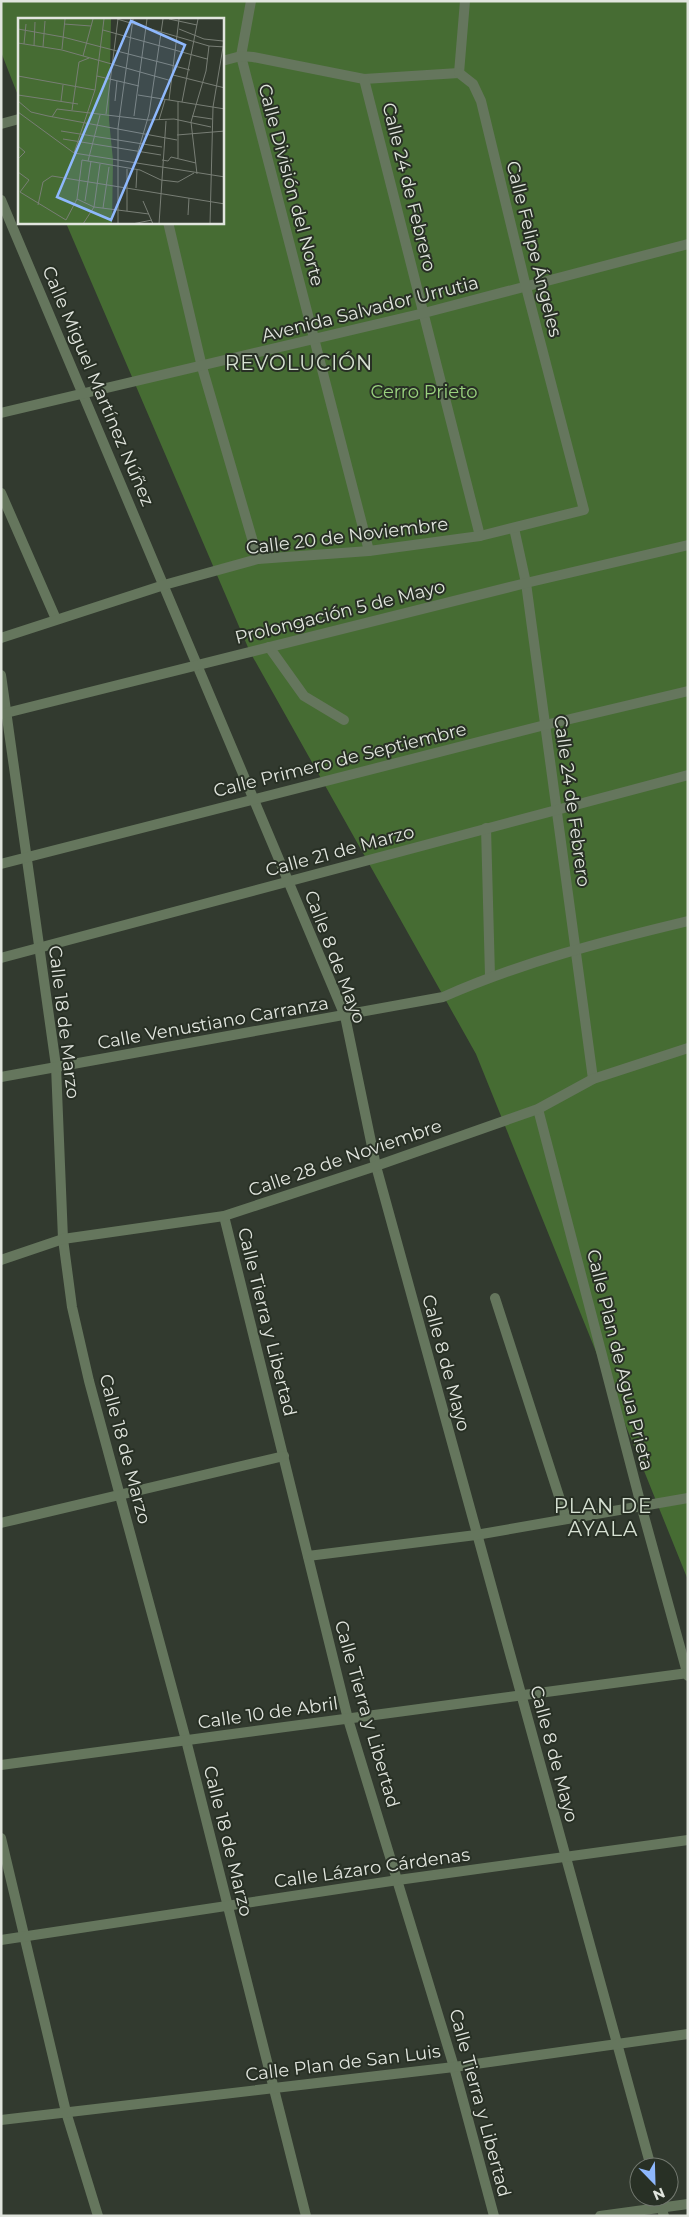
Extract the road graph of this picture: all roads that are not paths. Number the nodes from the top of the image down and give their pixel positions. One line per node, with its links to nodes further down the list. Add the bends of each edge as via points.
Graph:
1 (251, 1): 3 (street, Calle División del Norte)
2 (465, 1): 5 (street)
3 (241, 56): 4 (street); 6 (street); 14 (street, Calle División del Norte)
4 (224, 60)
5 (459, 73): 6 (street); 12 (street, Calle Felipe Ángeles, via 473,84 481,101)
6 (364, 79): 13 (street, Calle 24 de Febrero)
7 (18, 119): 8 (street)
8 (1, 124)
9 (1, 200): 16 (street, Calle Miguel Martínez Núñez)
10 (168, 224): 15 (street)
11 (688, 244): 12 (street, Avenida Salvador Urrutia)
12 (526, 287): 13 (street, Avenida Salvador Urrutia); 19 (street, Calle Felipe Ángeles)
13 (424, 313): 14 (street, Avenida Salvador Urrutia); 21 (street, Calle 24 de Febrero)
14 (314, 339): 15 (street, Avenida Salvador Urrutia); 23 (street, Calle División del Norte)
15 (202, 367): 16 (street, Avenida Salvador Urrutia); 24 (street)
16 (83, 394): 17 (street, Avenida Salvador Urrutia); 26 (street, Calle Miguel Martínez Núñez)
17 (1, 414)
18 (1, 493): 27 (street)
19 (584, 510): 20 (street, Calle 20 de Noviembre)
20 (514, 528): 21 (street, Calle 20 de Noviembre); 25 (street, Calle 24 de Febrero)
21 (480, 536): 23 (street, Calle 20 de Noviembre)
22 (688, 545): 25 (street, Prolongación 5 de Mayo)
23 (369, 550): 24 (street, Calle 20 de Noviembre)
24 (258, 560): 26 (street, Calle 20 de Noviembre)
25 (526, 583): 29 (street, Prolongación 5 de Mayo); 35 (street, Calle 24 de Febrero)
26 (164, 585): 27 (street, Calle 20 de Noviembre); 30 (street, Calle 8 de Mayo)
27 (56, 619): 28 (street, Calle 20 de Noviembre)
28 (1, 638)
29 (269, 647): 30 (street, Prolongación 5 de Mayo); 34 (street, via 304,696)
30 (198, 664): 33 (street, Prolongación 5 de Mayo); 37 (street, Calle 8 de Mayo)
31 (1, 675): 33 (street, Calle 18 de Marzo)
32 (688, 692): 35 (street, Calle Primero de Septiembre)
33 (4, 713): 40 (street, Calle 18 de Marzo)
34 (344, 720)
35 (545, 725): 37 (street, Calle Primero de Septiembre); 38 (street, Calle 24 de Febrero)
36 (688, 775): 38 (street, Calle 21 de Marzo)
37 (254, 798): 40 (street, Calle Primero de Septiembre); 42 (street, Calle 8 de Mayo)
38 (556, 809): 39 (street, Calle 21 de Marzo); 45 (street, Calle 24 de Febrero)
39 (486, 828): 42 (street, Calle 21 de Marzo); 47 (street)
40 (27, 858): 41 (street, Calle Primero de Septiembre); 44 (street, Calle 18 de Marzo)
41 (1, 864)
42 (289, 882): 44 (street, Calle 21 de Marzo); 48 (street, Calle 8 de Mayo)
43 (688, 921): 45 (street, Calle Venustiano Carranza)
44 (38, 948): 46 (street, Calle 21 de Marzo); 50 (street, Calle 18 de Marzo)
45 (575, 948): 47 (street, Calle Venustiano Carranza); 52 (street, Calle 24 de Febrero)
46 (1, 958)
47 (490, 976): 48 (street, Calle Venustiano Carranza, via 443,997)
48 (344, 1016): 50 (street, Calle Venustiano Carranza); 54 (street, Calle 8 de Mayo)
49 (688, 1048): 52 (street, Calle 28 de Noviembre)
50 (56, 1066): 51 (street, Calle Venustiano Carranza); 56 (street, Calle 18 de Marzo)
51 (1, 1077)
52 (593, 1079): 53 (street, Calle 28 de Noviembre)
53 (538, 1109): 54 (street, Calle 28 de Noviembre); 62 (street, Calle Plan de Agua Prieta)
54 (376, 1166): 55 (street, Calle 28 de Noviembre); 65 (street, Calle 8 de Mayo)
55 (224, 1216): 56 (street, Calle 28 de Noviembre); 59 (street, Calle Tierra y Libertad)
56 (63, 1239): 57 (street, Calle 28 de Noviembre); 60 (street, Calle 18 de Marzo, via 72,1306)
57 (1, 1260)
58 (496, 1298): 63 (street)
59 (284, 1456): 60 (street); 66 (street, Calle Tierra y Libertad)
60 (121, 1495): 64 (street); 70 (street, Calle 18 de Marzo)
61 (688, 1498): 62 (street)
62 (640, 1505): 63 (street); 67 (street, Calle Plan de Agua Prieta)
63 (566, 1518): 65 (street)
64 (1, 1523)
65 (476, 1535): 66 (street); 68 (street, Calle 8 de Mayo)
66 (308, 1556): 69 (street, Calle Tierra y Libertad)
67 (688, 1674): 68 (street, Calle 10 de Abril)
68 (522, 1695): 69 (street, Calle 10 de Abril); 74 (street, Calle 8 de Mayo)
69 (348, 1718): 70 (street, Calle 10 de Abril); 75 (street, Calle Tierra y Libertad)
70 (186, 1740): 71 (street, Calle 10 de Abril); 76 (street, Calle 18 de Marzo)
71 (1, 1765)
72 (1, 1838): 77 (street)
73 (688, 1840): 74 (street, Calle Lázaro Cárdenas)
74 (564, 1857): 75 (street, Calle Lázaro Cárdenas); 80 (street, Calle 8 de Mayo)
75 (398, 1880): 76 (street, Calle Lázaro Cárdenas); 81 (street, Calle Tierra y Libertad)
76 (226, 1905): 77 (street, Calle Lázaro Cárdenas); 82 (street, Calle 18 de Marzo)
77 (25, 1936): 78 (street, Calle Lázaro Cárdenas); 83 (street)
78 (1, 1940)
79 (688, 2034): 80 (street, Calle Plan de San Luis)
80 (618, 2045): 81 (street, Calle Plan de San Luis); 85 (street, Calle 8 de Mayo)
81 (454, 2067): 82 (street, Calle Plan de San Luis); 89 (street, Calle Tierra y Libertad)
82 (275, 2088): 83 (street, Calle Plan de San Luis); 88 (street, Calle 18 de Marzo)
83 (66, 2112): 84 (street, Calle Plan de San Luis); 87 (street)
84 (1, 2120)
85 (648, 2157)
86 (655, 2207): 90 (street)
87 (98, 2216)
88 (306, 2216)
89 (494, 2216)
90 (600, 2216)

